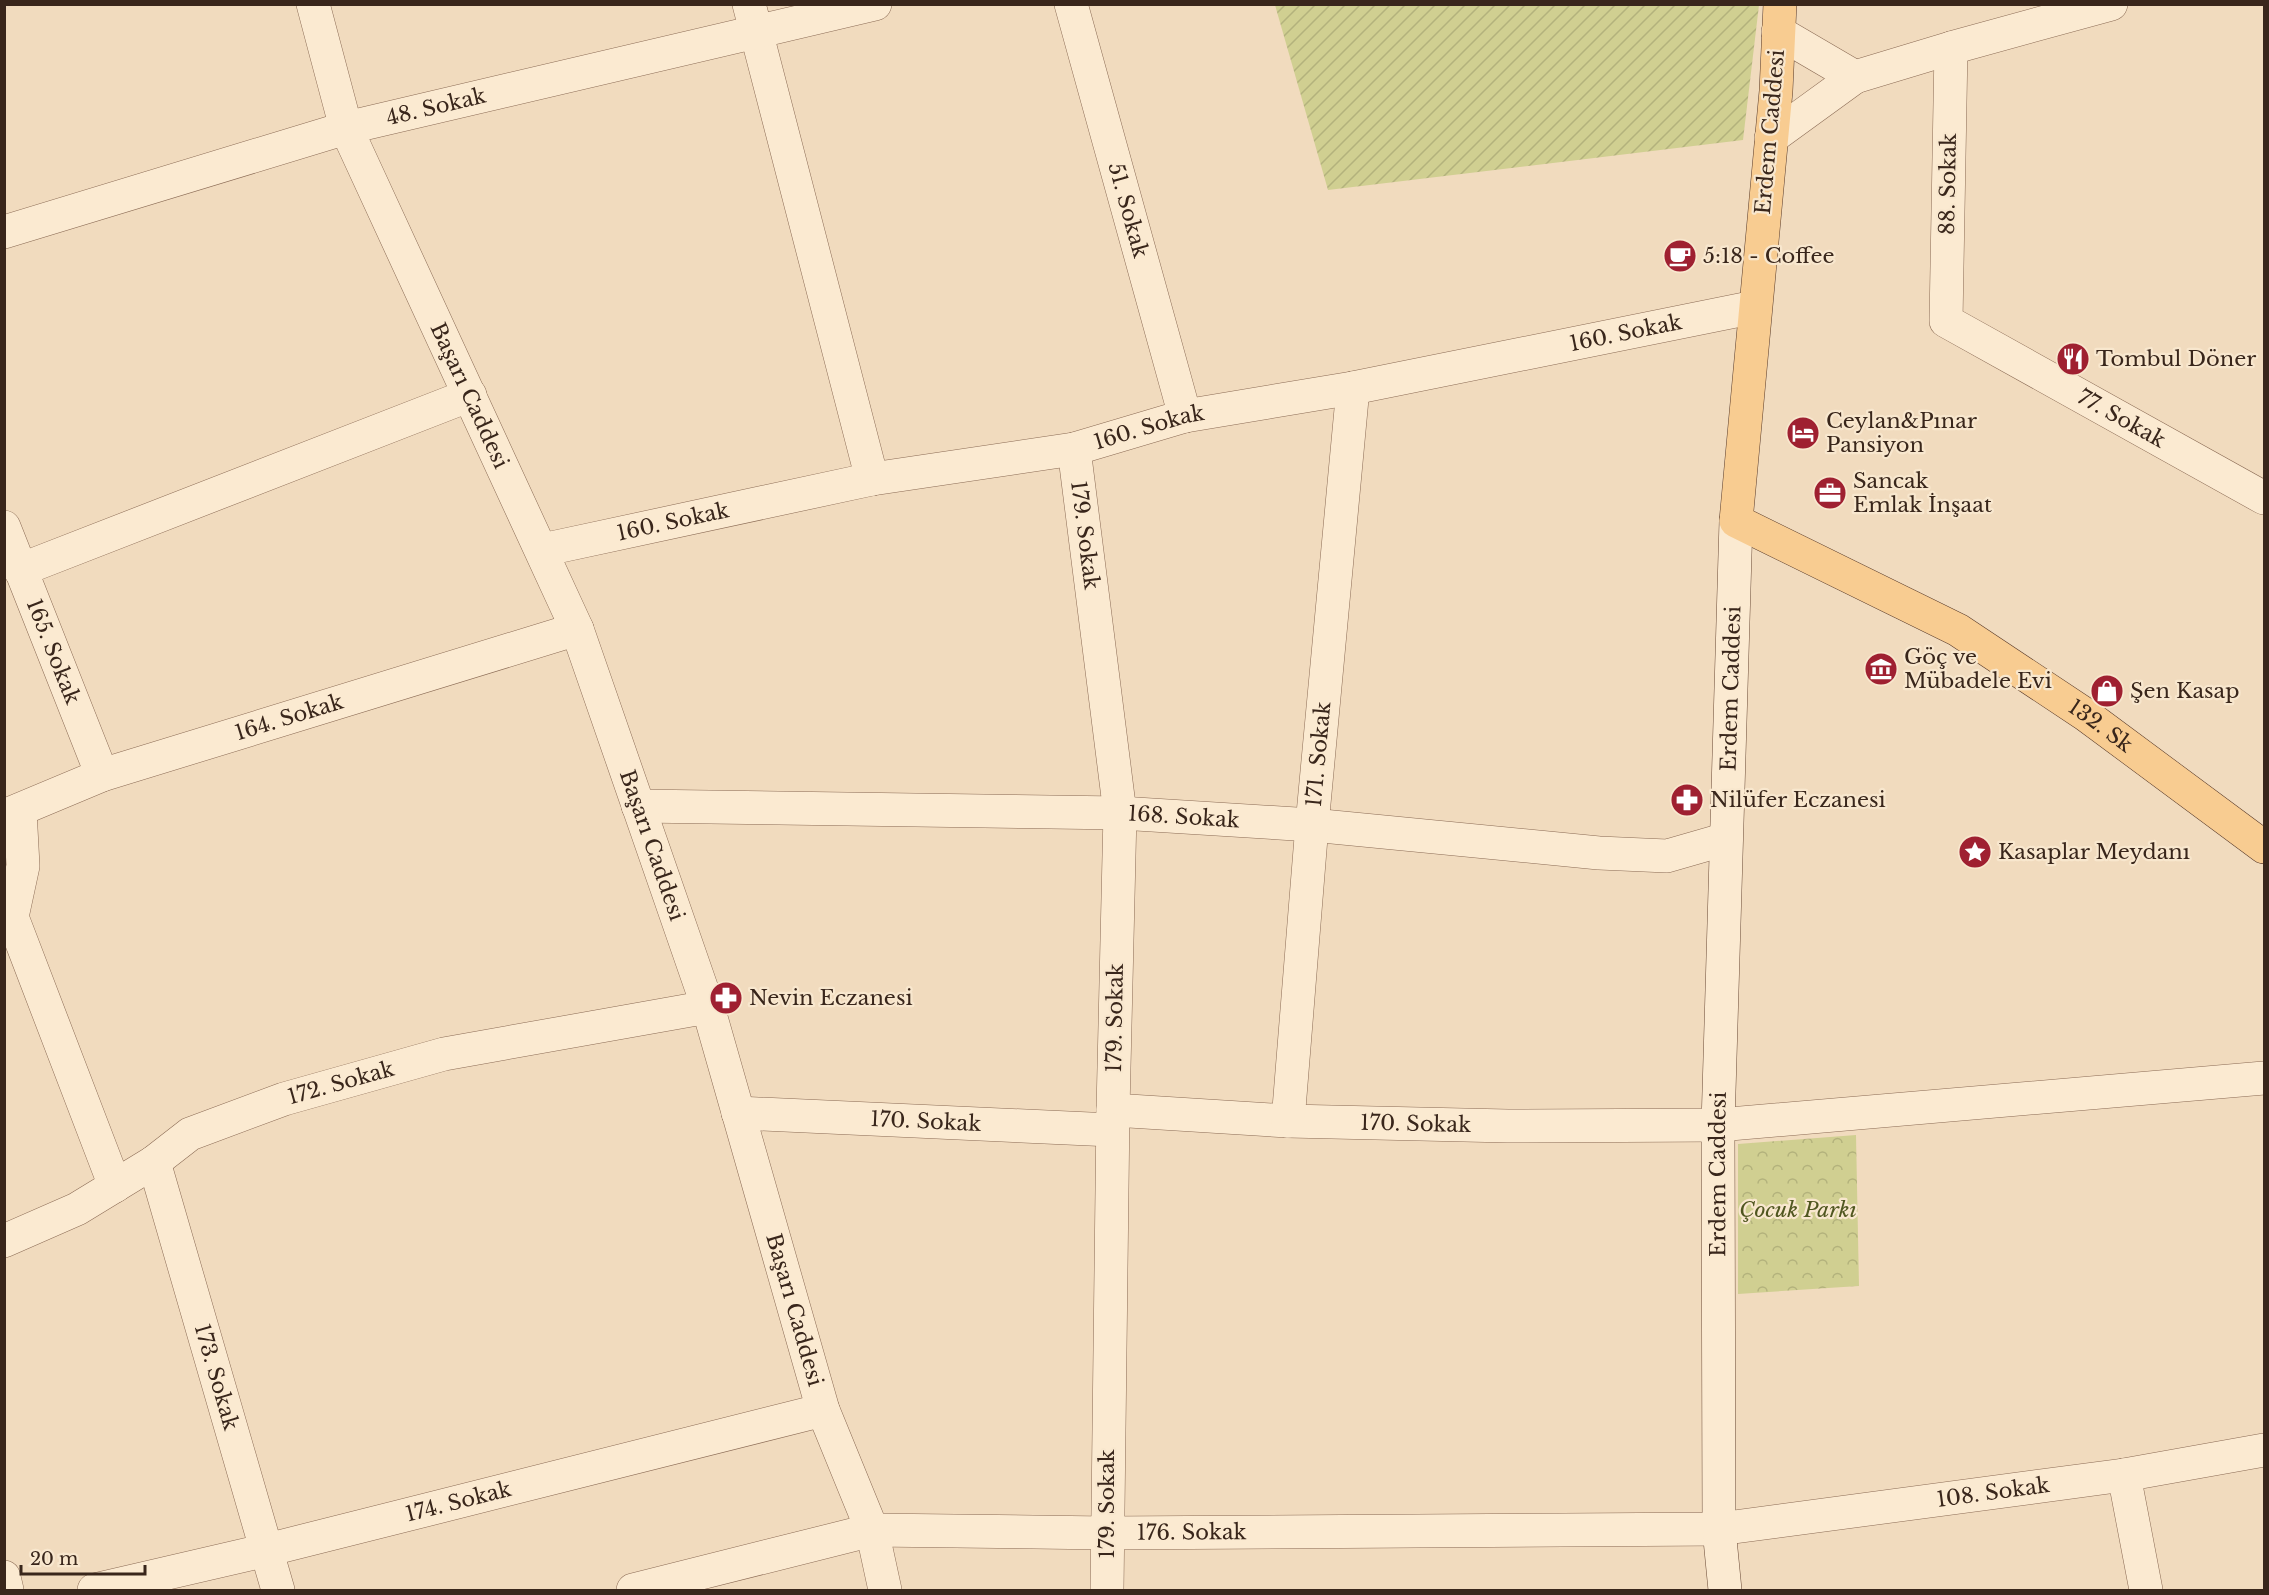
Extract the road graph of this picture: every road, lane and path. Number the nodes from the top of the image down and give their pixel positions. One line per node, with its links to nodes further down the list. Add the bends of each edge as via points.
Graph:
1 (313, 4): 9 (street, Başarı Caddesi)
2 (875, 4): 6 (street, 48. Sokak)
3 (1071, 4): 16 (street, 51. Sokak)
4 (2111, 4): 7 (street)
5 (1779, 18): 8 (street); 10 (main road, Erdem Caddesi)
6 (753, 19): 9 (street, 48. Sokak); 18 (street)
7 (1951, 48): 8 (street); 13 (street, 88. Sokak)
8 (1855, 77): 10 (street)
9 (346, 128): 11 (street, 48. Sokak); 15 (street, Başarı Caddesi)
10 (1771, 138): 12 (main road, Erdem Caddesi)
11 (4, 232)
12 (1755, 307): 14 (street, 160. Sokak); 20 (main road, Erdem Caddesi)
13 (1946, 321): 19 (street, 77. Sokak)
14 (1353, 387): 16 (street, 160. Sokak); 29 (street, 171. Sokak)
15 (470, 394): 22 (street, Başarı Caddesi); 23 (street)
16 (1185, 416): 17 (street, 160. Sokak)
17 (1074, 449): 18 (street, 160. Sokak); 28 (street, 179. Sokak)
18 (872, 479): 22 (street, 160. Sokak)
19 (2265, 498)
20 (1736, 521): 30 (street, Erdem Caddesi); 31 (main road, 132. Sk, via 1958,630 2086,714)
21 (4, 526): 23 (street, 165. Sokak)
22 (542, 550): 24 (street, Başarı Caddesi)
23 (20, 570): 25 (street, 165. Sokak)
24 (577, 629): 25 (street, 164. Sokak); 26 (street, Başarı Caddesi)
25 (102, 775): 27 (street, 164. Sokak)
26 (638, 806): 28 (street, 168. Sokak); 32 (street, Başarı Caddesi)
27 (12, 813): 39 (street, via 23,866 12,917)
28 (1120, 813): 29 (street, 168. Sokak); 35 (street, 179. Sokak)
29 (1312, 825): 30 (street, 168. Sokak, via 1667,856); 36 (street, 171. Sokak)
30 (1726, 839): 37 (street, Erdem Caddesi)
31 (2265, 847)
32 (708, 1006): 34 (street, Başarı Caddesi); 38 (street, 172. Sokak, via 444,1053 284,1099 190,1134)
33 (2265, 1078): 37 (street, 170. Sokak)
34 (738, 1113): 35 (street, 170. Sokak); 41 (street, Başarı Caddesi)
35 (1112, 1120): 36 (street, 170. Sokak); 46 (street, 179. Sokak)
36 (1288, 1121): 37 (street, 170. Sokak)
37 (1718, 1125): 44 (street, Erdem Caddesi)
38 (154, 1162): 39 (street, 172. Sokak); 47 (street, 173. Sokak)
39 (115, 1186): 40 (street, 172. Sokak, via 77,1209)
40 (4, 1242)
41 (823, 1410): 45 (street, Başarı Caddesi); 47 (street, 174. Sokak)
42 (2265, 1450): 43 (street, 108. Sokak)
43 (2124, 1475): 44 (street, 108. Sokak); 56 (street)
44 (1719, 1529): 46 (street, 176. Sokak); 55 (street, Erdem Caddesi)
45 (872, 1530): 46 (street, 176. Sokak); 52 (street, 176. Sokak); 53 (street, Başarı Caddesi)
46 (1106, 1533): 54 (street, 179. Sokak)
47 (267, 1550): 50 (street, 174. Sokak); 51 (street, 173. Sokak)
48 (4, 1577): 49 (street)
49 (7, 1590)
50 (94, 1590)
51 (278, 1590)
52 (633, 1590)
53 (885, 1590)
54 (1107, 1590)
55 (1725, 1590)
56 (2146, 1590)

